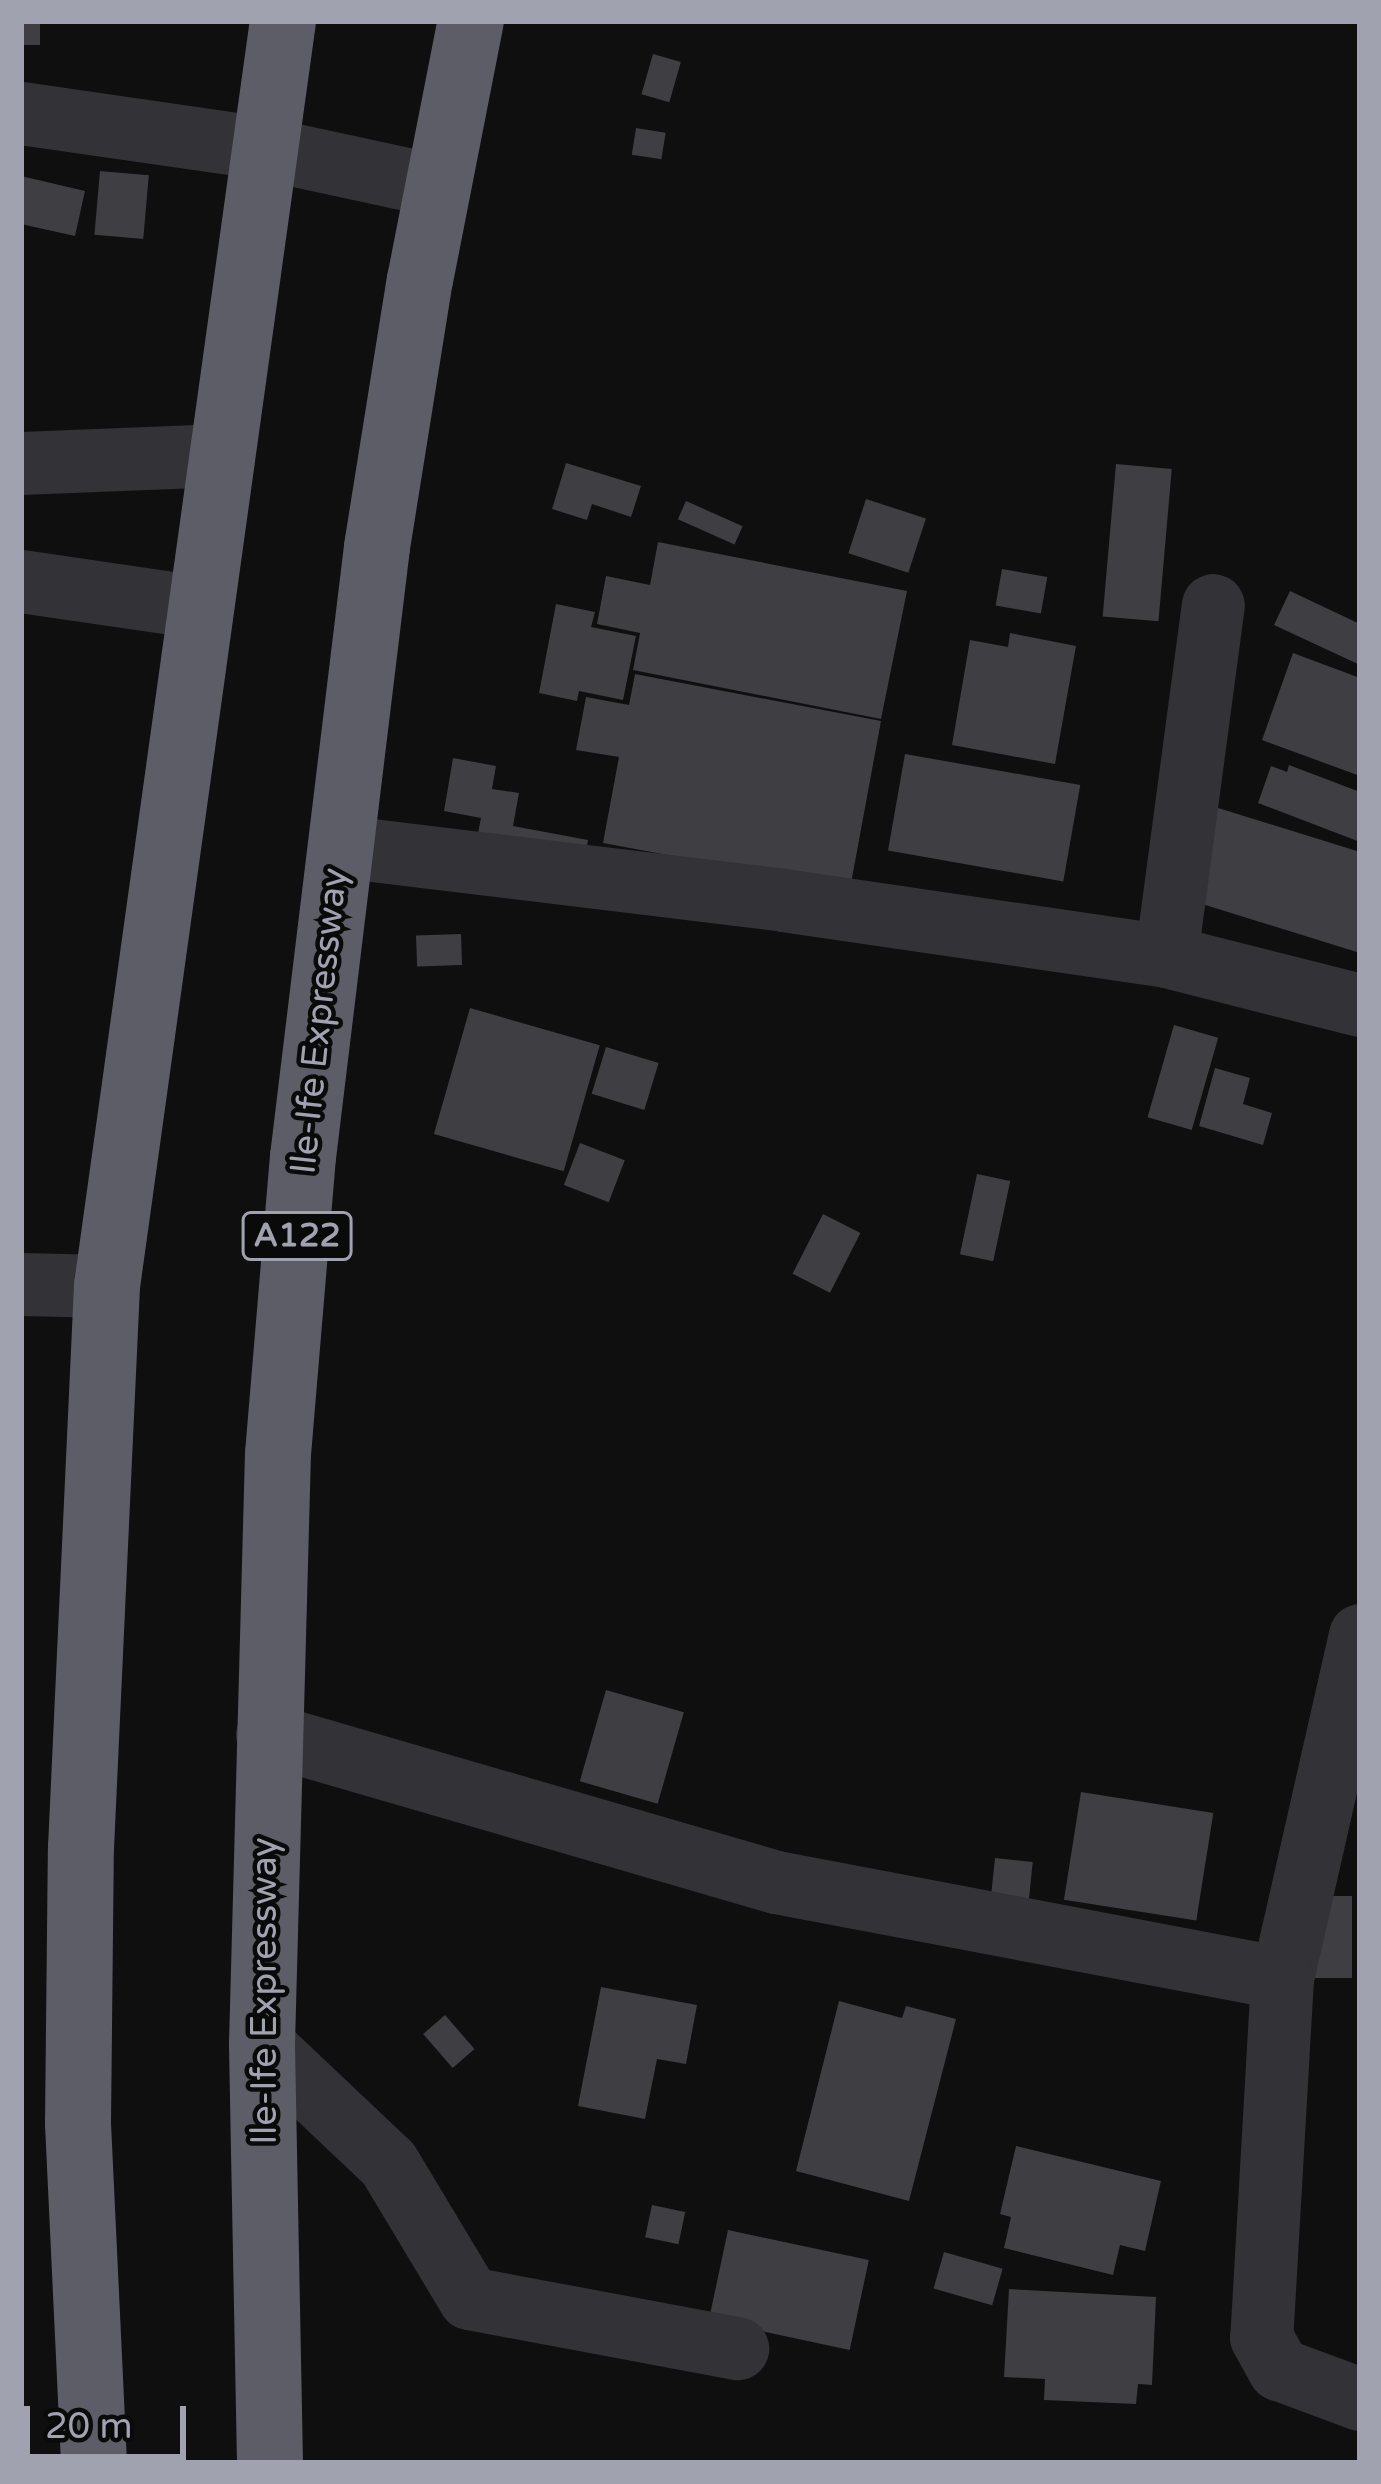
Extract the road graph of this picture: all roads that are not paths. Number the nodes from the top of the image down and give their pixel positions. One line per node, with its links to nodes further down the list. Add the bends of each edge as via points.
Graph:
1 (471, 21): 5 (highway, Ile-Ife Expressway / A122)
2 (276, 23): 4 (highway)
3 (21, 112): 4 (street)
4 (263, 148): 5 (street); 6 (highway)
5 (439, 186): 11 (highway, Ile-Ife Expressway / A122, via 377,547)
6 (222, 455): 7 (street); 10 (highway)
7 (21, 463)
8 (21, 581): 10 (street)
9 (1213, 604): 12 (street)
10 (200, 608): 15 (highway)
11 (339, 845): 12 (street); 17 (highway, Ile-Ife Expressway / A122, via 278,1454)
12 (1166, 956): 13 (street)
13 (1360, 1005)
14 (21, 1284): 15 (street)
15 (107, 1286): 22 (highway, via 81,1848 78,2123)
16 (1360, 1635): 18 (street)
17 (267, 1734): 18 (street, via 776,1882); 19 (highway, Ile-Ife Expressway / A122)
18 (1282, 1978): 21 (street, via 1261,2336 1279,2369)
19 (262, 2044): 20 (street, via 388,2163 469,2298); 23 (highway, Ile-Ife Expressway / A122)
20 (737, 2348)
21 (1360, 2399)
22 (94, 2463)
23 (270, 2463)

